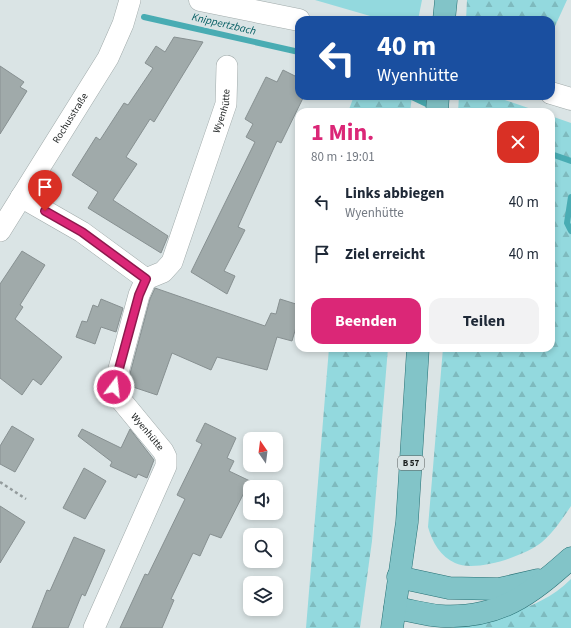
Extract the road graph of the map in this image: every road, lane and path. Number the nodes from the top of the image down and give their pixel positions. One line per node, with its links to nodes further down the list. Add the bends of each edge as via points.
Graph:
1 (130, 0): 9 (street, Rochusstraße, via 108,58)
2 (200, 0): 5 (street)
3 (446, 0): 4 (main road)
4 (444, 16)
5 (295, 19)
6 (227, 66): 11 (street, Wyenhütte, via 226,104 172,262 163,272)
7 (555, 94): 8 (street)
8 (571, 99)
9 (21, 197): 10 (street, Rochusstraße); 11 (street, via 82,232)
10 (0, 231)
11 (146, 279): 20 (street, Wyenhütte, via 139,295 114,387 116,394 163,451 166,466)
12 (418, 352): 16 (main road, B 57, via 407,522)
13 (0, 482): 14 (path)
14 (26, 498)
15 (571, 558): 17 (main road)
16 (398, 577): 17 (main road, via 449,588 499,589); 18 (main road, B 57)
17 (549, 578): 19 (main road, via 511,603 483,614)
18 (394, 618): 19 (main road, via 439,616)
19 (447, 622)
20 (94, 628)

